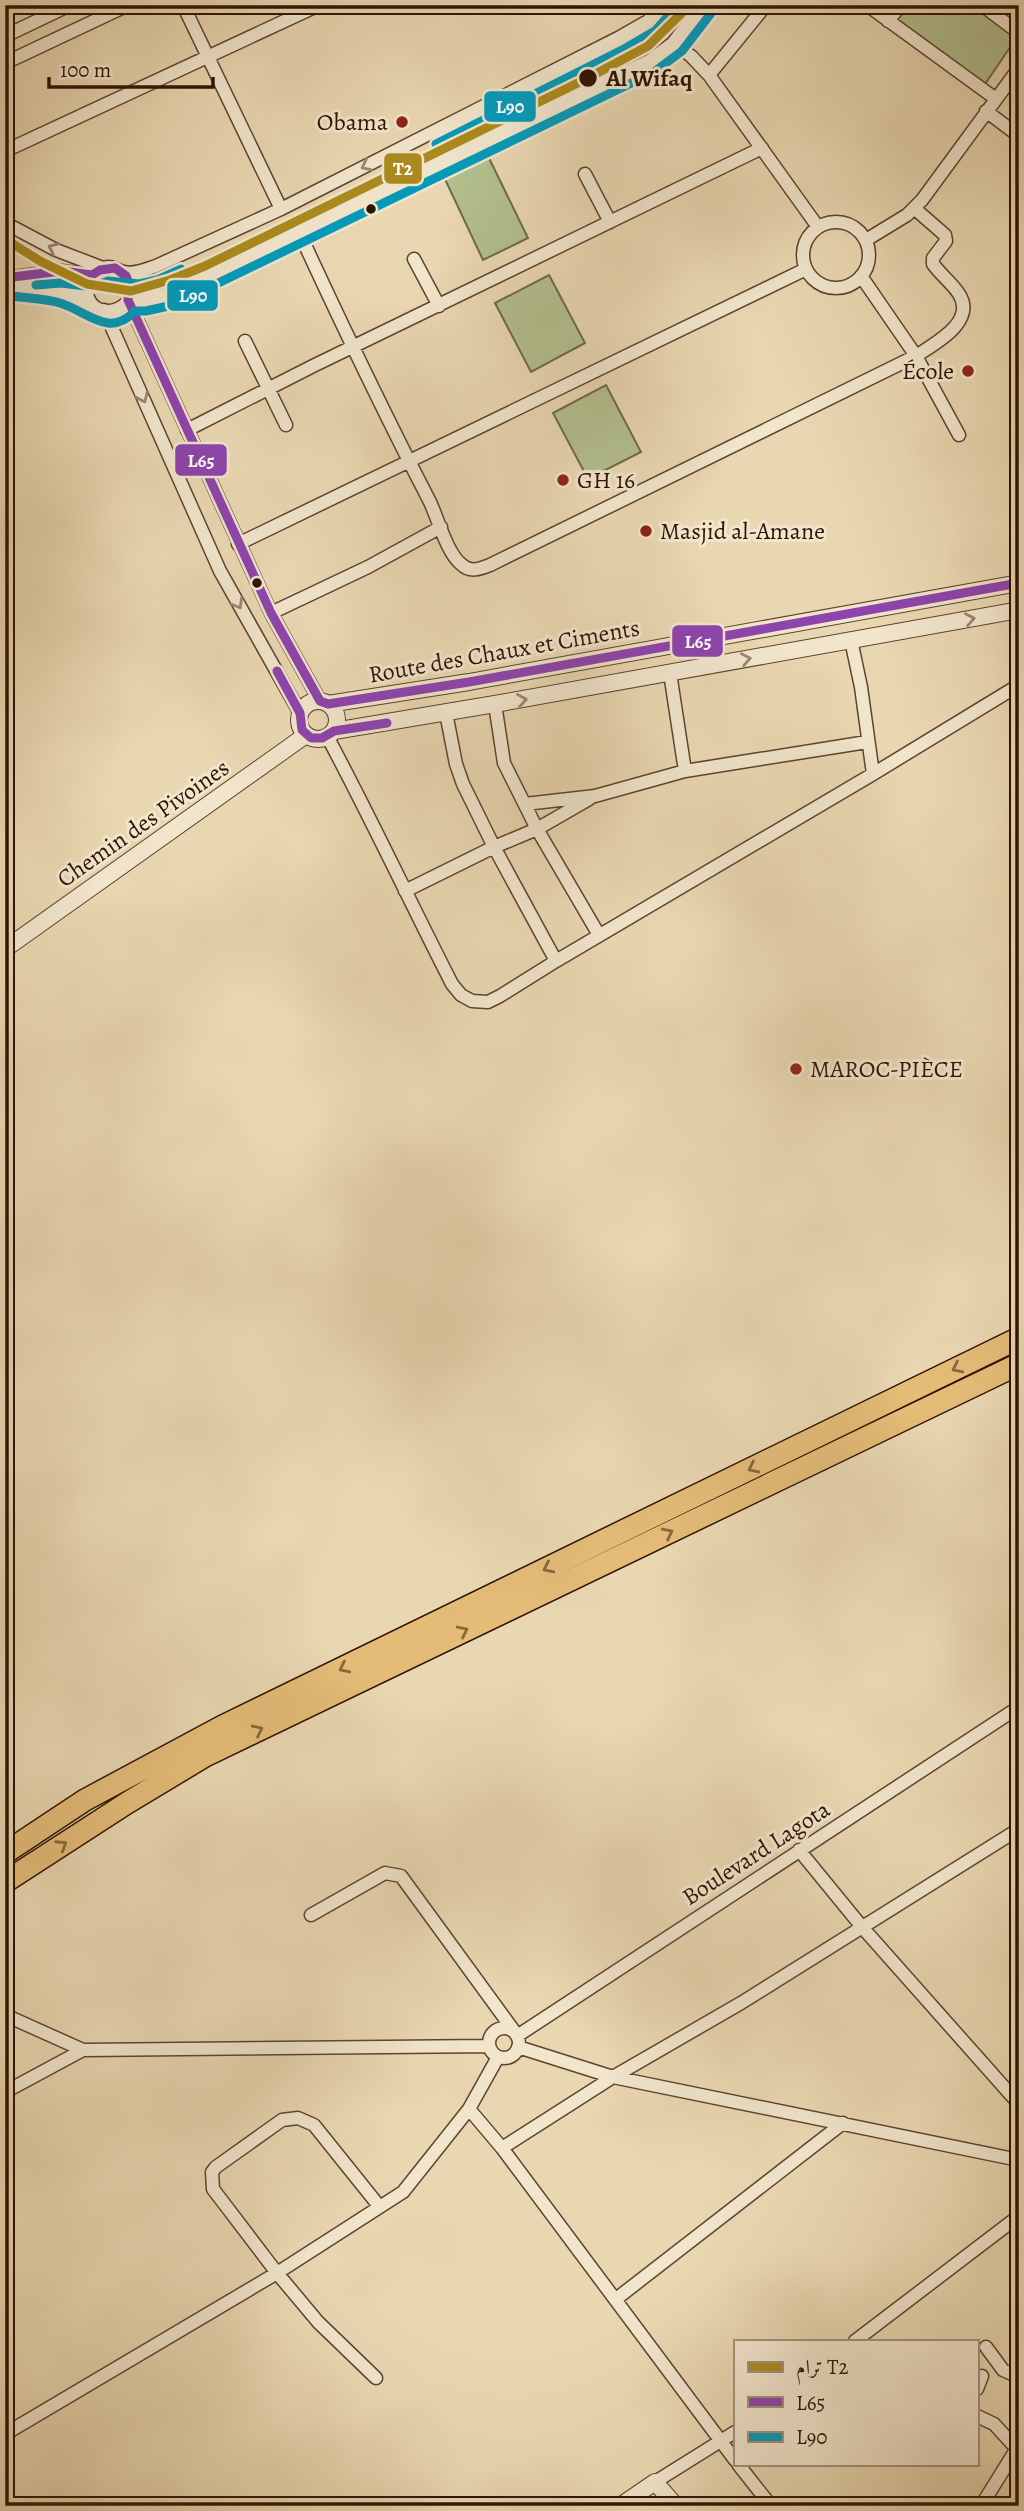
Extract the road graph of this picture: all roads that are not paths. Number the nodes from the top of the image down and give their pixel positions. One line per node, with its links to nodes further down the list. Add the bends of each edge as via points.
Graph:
1 (70, 5): 13 (street)
2 (128, 5): 16 (street)
3 (183, 5): 15 (street)
4 (319, 5): 15 (street)
5 (702, 5): 14 (street)
6 (766, 5): 18 (street)
7 (867, 5): 11 (street)
8 (901, 5): 11 (street)
9 (982, 5): 12 (street)
10 (657, 8): 26 (street, one-way to 26, via 640,26 576,61)
11 (888, 21): 19 (street)
12 (1019, 33)
13 (5, 36)
14 (673, 43): 18 (street); 30 (street, via 595,89)
15 (209, 57): 23 (street); 26 (street)
16 (5, 63)
17 (1019, 68): 19 (street)
18 (709, 75): 22 (street)
19 (996, 99): 20 (street)
20 (986, 111): 21 (street); 25 (street)
21 (1019, 135)
22 (762, 148): 27 (street); 29 (street)
23 (5, 151)
24 (586, 174): 27 (street)
25 (914, 208): 31 (street); 44 (street, via 945,235 933,262 959,294 963,307 949,332)
26 (281, 209): 35 (street, via 167,262)
27 (610, 222): 40 (street)
28 (5, 223): 34 (street, one-way to 28)
29 (818, 227): 31 (street, via 839,222 859,231); 33 (street, via 804,246)
30 (299, 232): 38 (street, via 169,294); 43 (street)
31 (866, 240): 36 (street, via 868,265)
32 (414, 259): 40 (street)
33 (806, 269): 36 (street, via 821,284 832,287 843,287); 49 (street)
34 (97, 271): 35 (street, via 117,268); 37 (street, via 61,271); 39 (street, via 87,291)
35 (124, 272): 38 (street, via 131,284)
36 (861, 276): 44 (street)
37 (5, 280): 39 (street, via 60,290)
38 (128, 299): 41 (street, via 118,309); 47 (street)
39 (91, 303): 41 (street)
40 (439, 306): 43 (street)
41 (104, 310): 60 (street, one-way to 60, via 220,571)
42 (245, 341): 45 (street)
43 (352, 348): 45 (street); 49 (street)
44 (916, 356): 48 (street); 50 (street, via 483,568 470,570 457,561)
45 (268, 388): 46 (street); 47 (street)
46 (286, 425)
47 (187, 430): 51 (street)
48 (959, 435)
49 (408, 461): 50 (street); 51 (street)
50 (441, 527): 54 (street)
51 (238, 544): 54 (street)
52 (1019, 583): 58 (street, Route des Chaux et Ciments, via 469,682)
53 (1019, 610): 55 (street, Route des Chaux et Ciments, one-way to 53)
54 (271, 613): 58 (street)
55 (851, 640): 56 (street, Route des Chaux et Ciments, one-way to 55); 64 (street)
56 (670, 673): 59 (street, Route des Chaux et Ciments, one-way to 56); 65 (street)
57 (1019, 685): 66 (street)
58 (324, 703): 60 (street, via 308,704); 62 (street, via 336,713 337,725)
59 (495, 704): 61 (street, Route des Chaux et Ciments); 68 (street, via 502,758)
60 (300, 713): 63 (street)
61 (446, 713): 62 (street, Route des Chaux et Ciments); 70 (street, via 463,784)
62 (330, 734): 63 (street, via 317,739); 71 (street)
63 (306, 735): 73 (street, Chemin des Pivoines)
64 (867, 742): 65 (street); 66 (street)
65 (685, 771): 67 (street)
66 (873, 774): 72 (street)
67 (595, 796): 68 (street); 69 (street)
68 (525, 804): 69 (street)
69 (537, 829): 70 (street); 72 (street)
70 (494, 847): 71 (street); 74 (street)
71 (405, 891): 74 (street, via 452,984 472,1001 496,999)
72 (598, 935): 74 (street)
73 (5, 949)
74 (556, 961)
75 (1019, 1338): 80 (highway, one-way to 80, via 221,1727 85,1800)
76 (1019, 1364): 81 (highway, one-way to 76, via 205,1756)
77 (1019, 1707): 79 (street, Boulevard Lagota)
78 (1019, 1829): 83 (street)
79 (799, 1850): 83 (street); 85 (street, Boulevard Lagota)
80 (5, 1853)
81 (5, 1882)
82 (311, 1915): 85 (street, via 386,1873 401,1876)
83 (862, 1927): 89 (street); 91 (street)
84 (5, 2015): 87 (street)
85 (516, 2038): 86 (street, via 505,2028 496,2030); 88 (street, via 508,2057); 89 (street)
86 (489, 2046): 87 (street); 88 (street)
87 (83, 2050): 90 (street)
88 (498, 2057): 92 (street)
89 (613, 2077): 93 (street); 94 (street)
90 (5, 2092)
91 (1019, 2104)
92 (469, 2109): 94 (street); 96 (street, via 403,2192)
93 (843, 2123): 95 (street); 99 (street)
94 (502, 2148): 99 (street)
95 (1019, 2160)
96 (379, 2206): 98 (street); 98 (street, via 314,2126 299,2118 282,2120 216,2166 211,2180 213,2189)
97 (1019, 2216): 100 (street)
98 (277, 2273): 104 (street, via 318,2322); 108 (street)
99 (616, 2299): 109 (street)
100 (856, 2340)
101 (986, 2347): 103 (street, via 1003,2370)
102 (982, 2376): 105 (street)
103 (1019, 2376)
104 (376, 2378)
105 (978, 2386)
106 (978, 2416): 110 (street, via 994,2424)
107 (734, 2433): 109 (street)
108 (5, 2434)
109 (720, 2442): 111 (street); 113 (street)
110 (1017, 2446): 117 (street)
111 (734, 2459)
112 (740, 2466): 116 (street)
113 (655, 2482): 114 (street); 115 (street)
114 (620, 2506)
115 (676, 2506)
116 (771, 2506)
117 (981, 2506)

